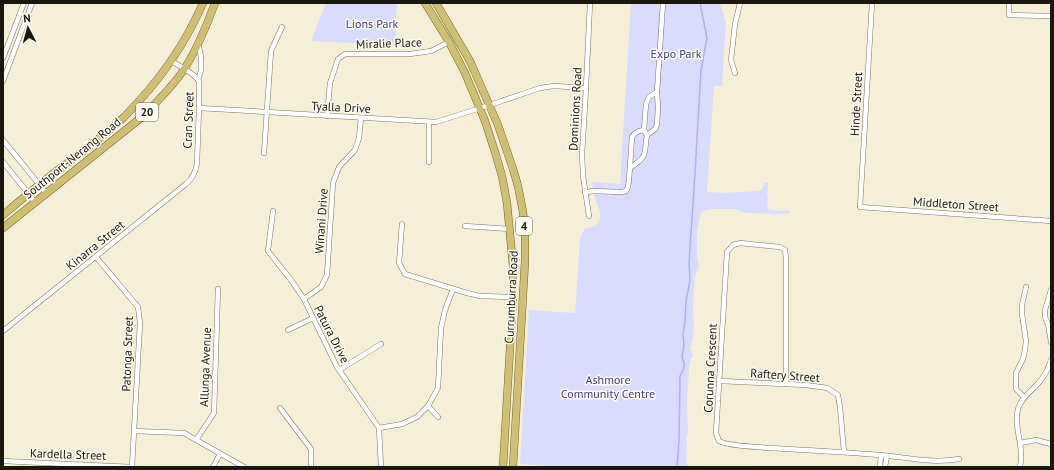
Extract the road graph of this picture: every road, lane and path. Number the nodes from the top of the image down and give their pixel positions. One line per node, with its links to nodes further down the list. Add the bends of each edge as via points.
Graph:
1 (24, 3): 16 (street)
2 (32, 3): 21 (street)
3 (203, 3): 17 (main road, Southport-Nerang Road / 20)
4 (215, 3): 15 (main road, Southport-Nerang Road / 20)
5 (425, 3): 14 (main road, Currumburra Road / 4)
6 (436, 3): 24 (main road, Currumburra Road / 4, via 468,57)
7 (590, 3): 22 (street, Dominions Road)
8 (663, 3): 23 (street)
9 (740, 3): 19 (street, via 731,60)
10 (872, 3): 43 (street, Hinde Street)
11 (1009, 3): 12 (street, via 1009,16)
12 (1051, 16)
13 (282, 27): 27 (street, via 271,51)
14 (449, 42): 26 (main road, Currumburra Road / 4); 28 (street, Miralie Place, via 430,51 410,54 345,54 338,59 330,84)
15 (198, 44): 18 (main road, Southport-Nerang Road / 20); 20 (street, via 201,52 201,73)
16 (3, 58)
17 (171, 61): 18 (street, Cran Street); 38 (main road, Southport-Nerang Road / 20, via 144,96 122,118)
18 (185, 69): 20 (street, Cran Street); 39 (main road, Southport-Nerang Road / 20, via 142,117)
19 (735, 73)
20 (198, 79): 25 (street, Cran Street)
21 (3, 81)
22 (586, 88): 24 (street, Tyalla Drive, via 546,87); 40 (street, Dominions Road, via 582,154)
23 (657, 92): 31 (street, via 648,98 646,104); 31 (street, via 657,125 655,129)
24 (490, 106): 26 (street, Tyalla Drive); 53 (main road, Currumburra Road / 4, via 522,202)
25 (199, 108): 27 (street, Tyalla Drive); 37 (street, Cran Street)
26 (480, 109): 30 (street, Tyalla Drive); 51 (main road, Currumburra Road / 4, via 502,176)
27 (267, 112): 28 (street, Tyalla Drive); 33 (street)
28 (327, 116): 29 (street, Tyalla Drive)
29 (361, 118): 30 (street, Tyalla Drive); 59 (street, Winani Drive, via 355,150 340,167 333,183 327,275 321,288)
30 (429, 122): 35 (street)
31 (645, 132): 36 (street, via 644,157); 36 (street, via 638,131 632,137)
32 (3, 140): 38 (street)
33 (264, 153)
34 (3, 162): 41 (street)
35 (429, 162)
36 (630, 168): 40 (street, via 626,191)
37 (196, 170): 52 (street, Kinarra Street, via 186,184)
38 (39, 184): 39 (street); 41 (main road, Southport-Nerang Road / 20)
39 (46, 193): 42 (main road, Southport-Nerang Road / 20)
40 (585, 193): 46 (street, Dominions Road)
41 (28, 194): 42 (street); 45 (main road, Southport-Nerang Road / 20)
42 (35, 202): 50 (main road, Southport-Nerang Road / 20)
43 (860, 207): 47 (street, Middleton Street)
44 (273, 211): 59 (street, Patura Drive, via 268,251)
45 (3, 214)
46 (589, 216)
47 (1051, 221)
48 (402, 224): 56 (street, via 399,263 405,274)
49 (465, 226): 51 (street)
50 (3, 228)
51 (510, 229): 58 (main road, Currumburra Road / 4)
52 (96, 257): 62 (street, Kinarra Street); 74 (street, Patonga Street, via 138,307 140,323)
53 (525, 261): 58 (main road, via 518,293); 90 (main road, Currumburra Road / 4)
54 (1026, 287): 69 (street, via 1022,305 1025,350 1016,373 1016,389)
55 (218, 289): 75 (street, Allunga Avenue, via 214,413)
56 (453, 289): 58 (street, via 480,296); 70 (street, via 442,328 438,388)
57 (1051, 290): 63 (street, via 1045,310)
58 (513, 297): 89 (main road, Currumburra Road / 4)
59 (304, 299): 60 (street, Patura Drive)
60 (313, 318): 61 (street); 66 (street, Patura Drive)
61 (288, 330)
62 (3, 332)
63 (1051, 342)
64 (381, 344): 66 (street)
65 (1051, 360): 69 (street, via 1043,378)
66 (339, 370): 73 (street, Patura Drive)
67 (720, 381): 68 (street, Raftery Street); 68 (street, Corunna Crescent, via 727,252 733,245 740,243 780,247 786,252); 78 (street, Corunna Crescent, via 716,433 721,442 766,448)
68 (786, 384): 78 (street, Raftery Street, via 827,388 838,395)
69 (1024, 397): 76 (street, via 1016,419)
70 (428, 406): 72 (street); 73 (street, via 417,417 402,424)
71 (280, 408): 87 (street, via 311,449)
72 (438, 417)
73 (379, 428): 88 (street)
74 (134, 431): 75 (street, via 184,433); 84 (street, Patonga Street)
75 (196, 440): 79 (street)
76 (1020, 443): 77 (street, via 1036,440); 93 (street)
77 (1051, 444)
78 (844, 452): 80 (street, Corunna Crescent)
79 (220, 454): 85 (street); 86 (street)
80 (881, 455): 81 (street, Corunna Crescent); 91 (street)
81 (887, 456): 82 (street, Corunna Crescent, via 943,461); 92 (street)
82 (958, 459)
83 (3, 461): 84 (street, Kardella Street)
84 (132, 467)
85 (213, 467)
86 (244, 467)
87 (311, 467)
88 (381, 467)
89 (503, 467)
90 (513, 467)
91 (880, 467)
92 (885, 467)
93 (1020, 467)

